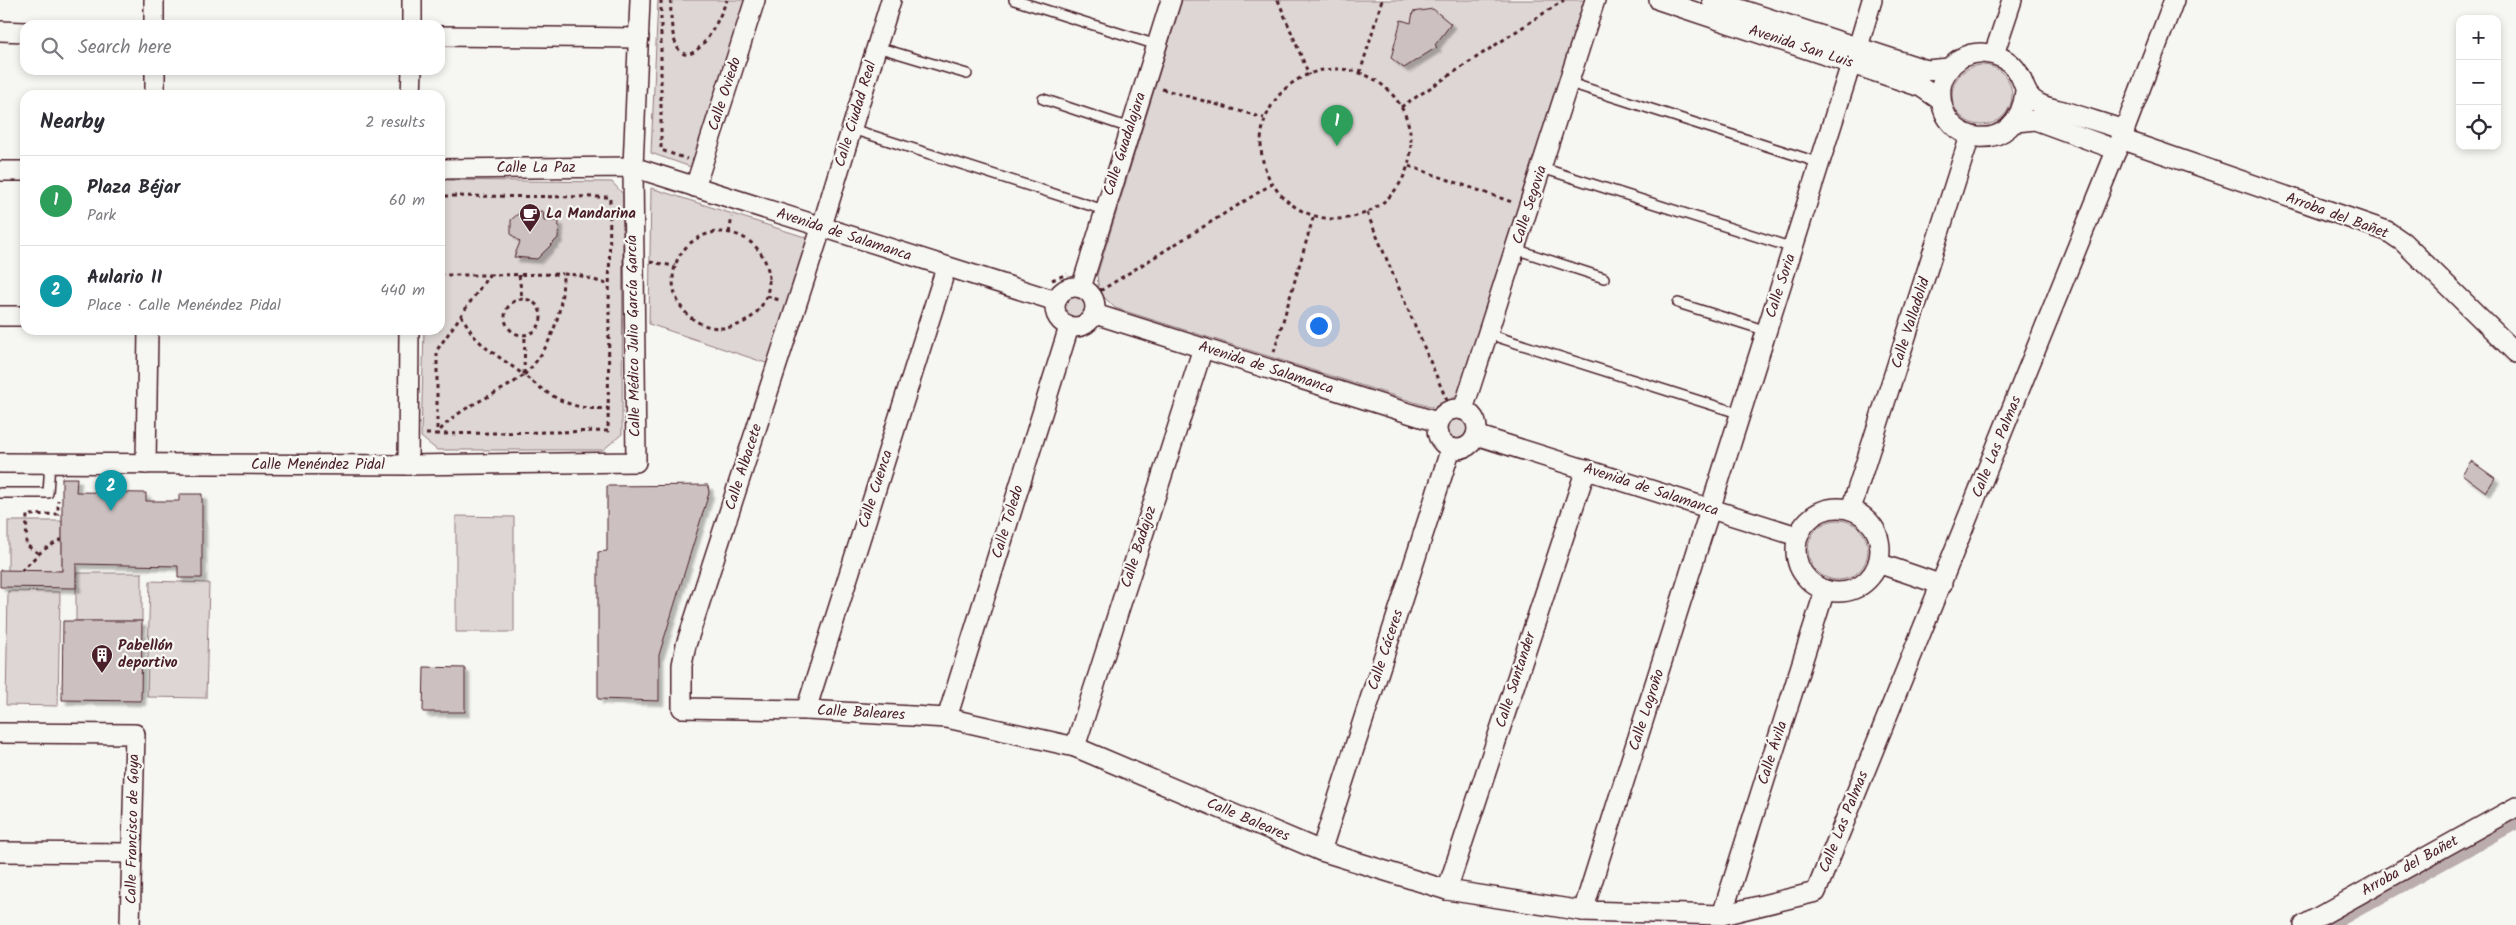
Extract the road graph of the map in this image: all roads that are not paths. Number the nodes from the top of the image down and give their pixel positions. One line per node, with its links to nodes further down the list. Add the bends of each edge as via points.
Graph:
1 (154, 0): 15 (street)
2 (412, 0): 16 (street)
3 (640, 0): 20 (street, Calle Médico Julio García García)
4 (755, 0): 46 (street, Calle Oviedo)
5 (892, 0): 22 (street, Calle Ciudad Real)
6 (1014, 0): 21 (lane)
7 (1172, 0): 21 (street, Calle Guadalajara)
8 (1595, 0): 29 (street, Calle Segovia)
9 (1660, 0): 24 (street, Avenida San Luis)
10 (1712, 0): 14 (street, Avenida San Luis)
11 (1872, 0): 24 (street, Calle Soria)
12 (2012, 0): 23 (street)
13 (2174, 0): 39 (street, Calle Las Palmas)
14 (1731, 3): 24 (street, Avenida San Luis)
15 (154, 20)
16 (412, 20)
17 (0, 31): 18 (street)
18 (20, 32)
19 (445, 36): 20 (street)
20 (639, 38): 41 (street, Calle Médico Julio García García)
21 (1157, 45): 36 (street, Calle Guadalajara)
22 (877, 47): 26 (lane); 37 (street, Calle Ciudad Real)
23 (1994, 54): 25 (street, via 1978,53 1962,58); 32 (street, via 2009,62 2020,75)
24 (1854, 56): 25 (street, Avenida San Luis, via 1926,70); 34 (street, Avenida San Luis, via 1921,87); 40 (street, Calle Soria)
25 (1949, 68): 34 (street, via 1941,83)
26 (967, 74)
27 (154, 75): 30 (street)
28 (412, 75): 31 (street)
29 (1570, 83): 40 (lane); 42 (street, Calle Segovia)
30 (155, 90)
31 (412, 90)
32 (2025, 91): 35 (street, via 2023,107); 39 (street, via 2037,103)
33 (1043, 99): 36 (lane)
34 (1940, 100): 38 (street, via 1945,115 1956,128)
35 (2016, 122): 38 (street, via 2003,133 1987,138); 39 (street, via 2035,120)
36 (1130, 128): 47 (street, Calle Guadalajara)
37 (852, 129): 47 (lane); 48 (street, Calle Ciudad Real)
38 (1970, 136): 79 (street, Calle Valladolid)
39 (2121, 140): 65 (street, Arroba del Bañet, via 2387,231 2403,242); 82 (street, Calle Las Palmas)
40 (1820, 163): 49 (street, Calle Soria)
41 (632, 167): 43 (street, Calle La Paz); 46 (street, Avenida de Salamanca); 71 (street, Calle Médico Julio García García)
42 (1542, 168): 49 (lane); 50 (street, Calle Segovia)
43 (445, 169)
44 (0, 171): 45 (street)
45 (20, 171)
46 (695, 187): 48 (street, Avenida de Salamanca)
47 (1104, 210): 53 (street, Calle Guadalajara)
48 (821, 229): 51 (street, Avenida de Salamanca); 84 (street, Calle Albacete, via 686,645 682,665)
49 (1793, 248): 60 (street, Calle Soria)
50 (1515, 249): 52 (lane); 61 (street, Calle Segovia)
51 (946, 268): 54 (street, Avenida de Salamanca); 85 (street, Calle Cuenca)
52 (1604, 278)
53 (1086, 291): 54 (street, via 1066,289); 56 (street, via 1096,306)
54 (1056, 301): 59 (street, via 1057,316)
55 (1678, 303): 60 (lane)
56 (1094, 314): 59 (street, via 1084,326); 64 (street, Avenida de Salamanca)
57 (0, 316): 58 (street)
58 (20, 316)
59 (1069, 327): 86 (street, Calle Toledo)
60 (1767, 331): 67 (street, Calle Soria)
61 (1488, 334): 66 (street, Calle Segovia); 67 (lane)
62 (148, 335): 74 (street)
63 (410, 335): 75 (street)
64 (1203, 348): 68 (street, Avenida de Salamanca); 88 (street, Calle Badajoz)
65 (2516, 353)
66 (1457, 410): 68 (street, via 1441,416); 69 (street, via 1475,420)
67 (1741, 414): 78 (street, Calle Soria)
68 (1437, 422): 70 (street, via 1438,438)
69 (1476, 435): 70 (street, via 1466,447); 76 (street, Avenida de Salamanca)
70 (1450, 448): 90 (street, Calle Cáceres)
71 (636, 462): 75 (street, Calle Menéndez Pidal)
72 (0, 463): 73 (street, Calle Menéndez Pidal)
73 (50, 463): 74 (street, Calle Menéndez Pidal); 77 (lane, via 48,493)
74 (146, 464): 75 (street, Calle Menéndez Pidal)
75 (408, 465)
76 (1586, 469): 78 (street, Avenida de Salamanca); 93 (street, Calle Santander)
77 (0, 493)
78 (1711, 509): 80 (street, Avenida de Salamanca); 95 (street, Calle Logroño)
79 (1851, 509): 80 (street, via 1835,507 1819,512 1806,522); 81 (street, via 1866,518 1876,531 1880,547)
80 (1797, 536): 83 (street, via 1796,553 1800,569 1810,582)
81 (1878, 563): 82 (street); 83 (street, via 1870,578 1857,588 1841,592)
82 (1942, 585): 94 (street, Calle Las Palmas)
83 (1825, 590): 96 (street, Calle Ávila)
84 (682, 708): 85 (street, Calle Baleares)
85 (806, 710): 86 (street, Calle Baleares)
86 (947, 718): 88 (street, Calle Baleares)
87 (0, 733): 92 (street, Calle Francisco de Goya, via 135,734)
88 (1075, 747): 90 (street, Calle Baleares)
89 (2516, 807): 98 (street, Arroba del Bañet)
90 (1321, 851): 93 (street, Calle Baleares)
91 (0, 852): 92 (street)
92 (132, 853): 97 (street, Calle Francisco de Goya)
93 (1447, 890): 95 (street, Calle Baleares)
94 (1816, 892): 96 (street, Calle Baleares)
95 (1583, 910): 96 (street, Calle Baleares)
96 (1722, 916)
97 (130, 925)
98 (2304, 925)

